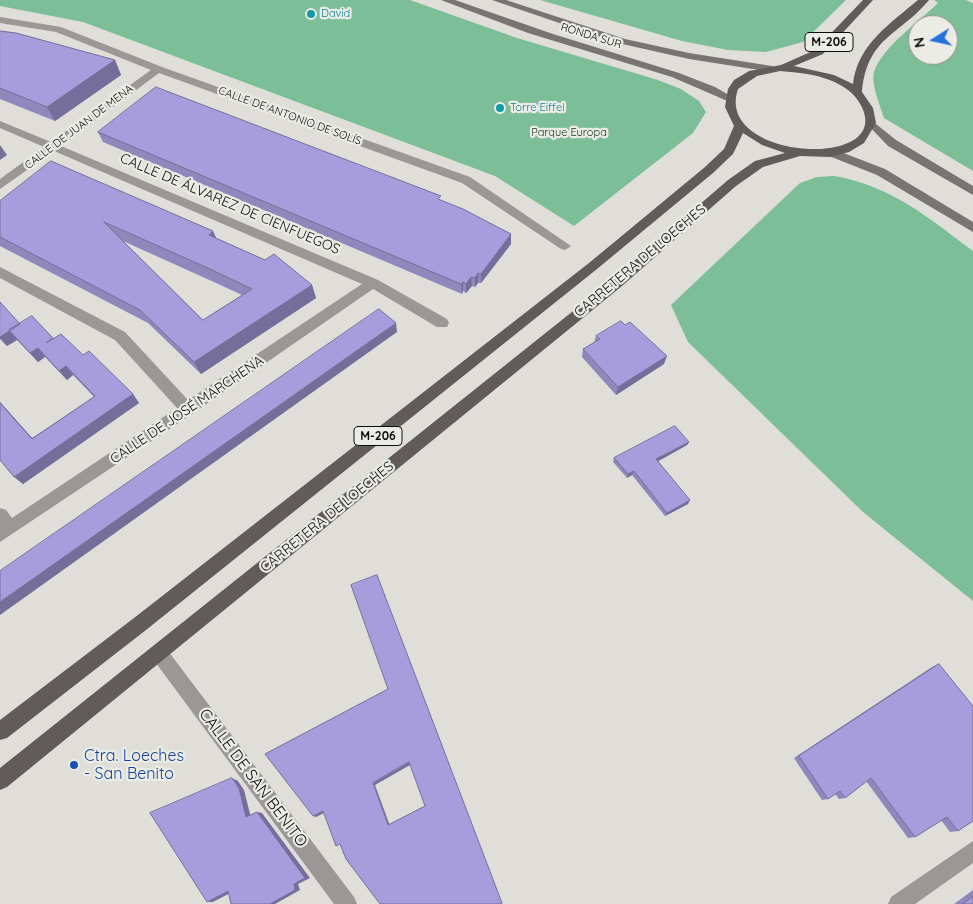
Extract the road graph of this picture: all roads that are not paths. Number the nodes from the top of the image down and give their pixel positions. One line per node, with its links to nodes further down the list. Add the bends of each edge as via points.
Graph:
1 (446, 0): 9 (main road, RONDA SUR, via 528,30 659,69)
2 (497, 0): 6 (main road, RONDA SUR, via 622,40 689,56)
3 (868, 0): 6 (main road, M-206, via 819,52)
4 (924, 0): 8 (main road, M-206, via 877,41 862,60)
5 (0, 20): 7 (street, CALLE DE ANTONIO DE SOLÍS, via 58,29)
6 (776, 68): 8 (main road, M-206, via 830,77); 9 (main road, M-206, via 745,77 734,86)
7 (158, 69): 13 (street, CALLE DE JUAN DE MENA); 19 (street, CALLE DE ANTONIO DE SOLÍS, via 466,180)
8 (856, 93): 10 (main road, M-206, via 868,108)
9 (728, 98): 12 (main road, M-206, via 730,112)
10 (871, 123): 15 (main road, M-206, via 859,142); 17 (main road, via 892,143)
11 (0, 124): 13 (street, CALLE DE ÁLVAREZ DE CIENFUEGOS)
12 (740, 126): 14 (main road, M-206, via 765,143); 26 (main road, CARRETERA DE LOECHES / M-206, via 729,151 615,248)
13 (55, 146): 16 (street, CALLE DE JUAN DE MENA); 21 (street, CALLE DE ÁLVAREZ DE CIENFUEGOS)
14 (799, 153): 15 (main road, M-206); 25 (main road, CARRETERA DE LOECHES / M-206, via 759,164 732,183 616,283)
15 (833, 153): 18 (main road, via 881,172)
16 (0, 185)
17 (973, 192)
18 (973, 228)
19 (565, 246)
20 (0, 272): 23 (street, via 120,336)
21 (373, 283): 22 (street, CALLE DE ÁLVAREZ DE CIENFUEGOS); 23 (street, CALLE DE JOSÉ MARCHENA)
22 (442, 324)
23 (187, 410): 24 (street, CALLE DE JOSÉ MARCHENA)
24 (3, 526)
25 (159, 653): 27 (main road, CARRETERA DE LOECHES / M-206); 29 (street, CALLE DE SAN BENITO)
26 (0, 731)
27 (0, 780)
28 (973, 851): 30 (street)
29 (347, 904)
30 (898, 904)

